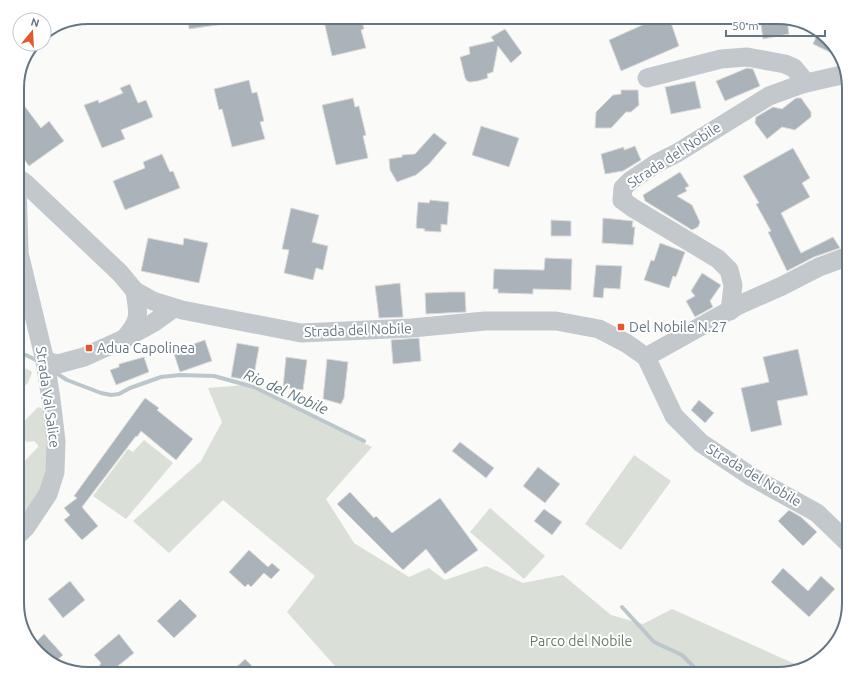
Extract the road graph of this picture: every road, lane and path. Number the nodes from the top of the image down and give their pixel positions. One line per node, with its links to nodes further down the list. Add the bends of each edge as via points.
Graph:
1 (841, 75): 3 (street, Strada del Nobile)
2 (647, 78): 3 (street, via 721,59 747,57 794,68 803,79)
3 (802, 84): 9 (street, Strada del Nobile, via 769,96 657,163 623,188 622,200 718,259 729,270 733,285)
4 (24, 183): 7 (street, Strada del Nobile, via 120,273)
5 (842, 258): 9 (street, via 818,267)
6 (24, 273): 12 (street, Strada Val Salice)
7 (135, 291): 8 (street, Strada del Nobile, via 152,301); 10 (street, via 138,315 134,327)
8 (174, 308): 10 (street); 11 (street, Strada del Nobile, via 301,333 412,328 485,321 556,321 599,329)
9 (730, 311): 11 (street)
10 (124, 339): 12 (street, via 84,358)
11 (646, 357): 14 (street, Strada del Nobile, via 674,416 701,443 752,477 817,512)
12 (45, 366): 13 (street, Strada Val Salice, via 56,441 55,472 48,494)
13 (24, 529)
14 (842, 537)

